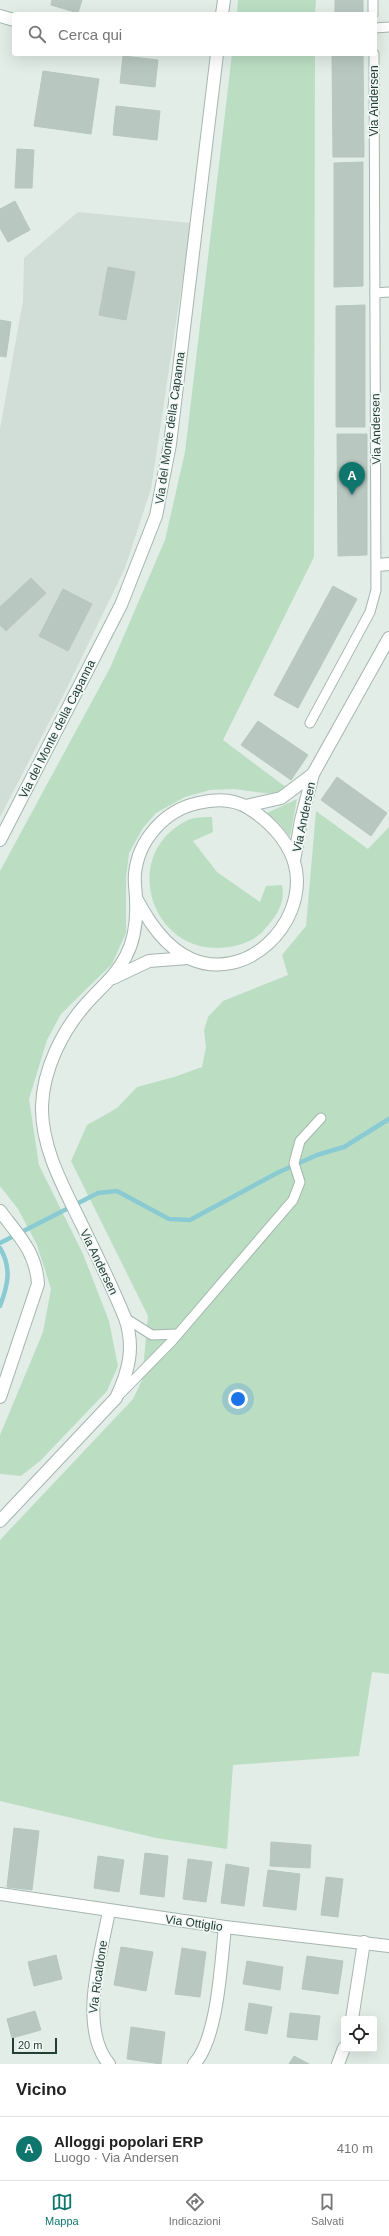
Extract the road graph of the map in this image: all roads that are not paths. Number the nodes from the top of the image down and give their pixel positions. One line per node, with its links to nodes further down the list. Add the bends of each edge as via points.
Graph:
1 (224, 0): 3 (street)
2 (373, 0): 4 (lane)
3 (222, 12)
4 (373, 12)
5 (0, 16): 6 (street)
6 (12, 19)
7 (389, 27): 8 (lane)
8 (377, 28)
9 (217, 56): 18 (street, Via del Monte della Capanna, via 170,444 156,516 121,605)
10 (374, 56): 12 (lane, Via Andersen)
11 (389, 292): 12 (lane)
12 (375, 293): 13 (lane, Via Andersen)
13 (383, 564): 15 (lane, Via Andersen, via 370,612)
14 (389, 638): 16 (street, Via Andersen)
15 (310, 723)
16 (313, 774): 17 (street, Via Andersen, via 281,798); 19 (street, Via Andersen)
17 (246, 806): 19 (street, Via Andersen, via 278,833); 20 (street, Via Andersen, via 231,801 204,801 179,809 162,821 152,832 139,856 135,873)
18 (0, 840)
19 (294, 861): 21 (street, Via Andersen, via 296,898 286,924 274,939 259,951 236,960 212,963)
20 (136, 898): 21 (street, Via Andersen, via 152,926); 22 (street, Via Andersen, via 132,941 122,964)
21 (188, 958): 22 (street, Via Andersen, via 149,961)
22 (110, 980): 25 (street, Via Andersen, via 85,1005 64,1033 44,1087 42,1114 52,1162)
23 (321, 1118): 26 (lane, via 300,1140 296,1167 300,1182 293,1200)
24 (0, 1211): 27 (street, via 35,1260 38,1284)
25 (125, 1318): 26 (lane, via 152,1335); 28 (street, Via Andersen, via 130,1332 131,1349 126,1374)
26 (178, 1334): 28 (lane)
27 (0, 1398)
28 (116, 1398): 29 (street, Via Andersen)
29 (0, 1521)
30 (0, 1894): 31 (street, Via Ottiglio)
31 (109, 1911): 32 (street, Via Ottiglio); 37 (street, Via Ricaldone, via 92,2013 97,2041)
32 (225, 1927): 33 (street, Via Ottiglio); 38 (street, via 209,2034 204,2051)
33 (364, 1942): 34 (street, Via Ottiglio); 35 (street)
34 (389, 1946)
35 (352, 2016)
36 (342, 2052): 39 (street)
37 (109, 2064)
38 (194, 2064)
39 (338, 2064)

